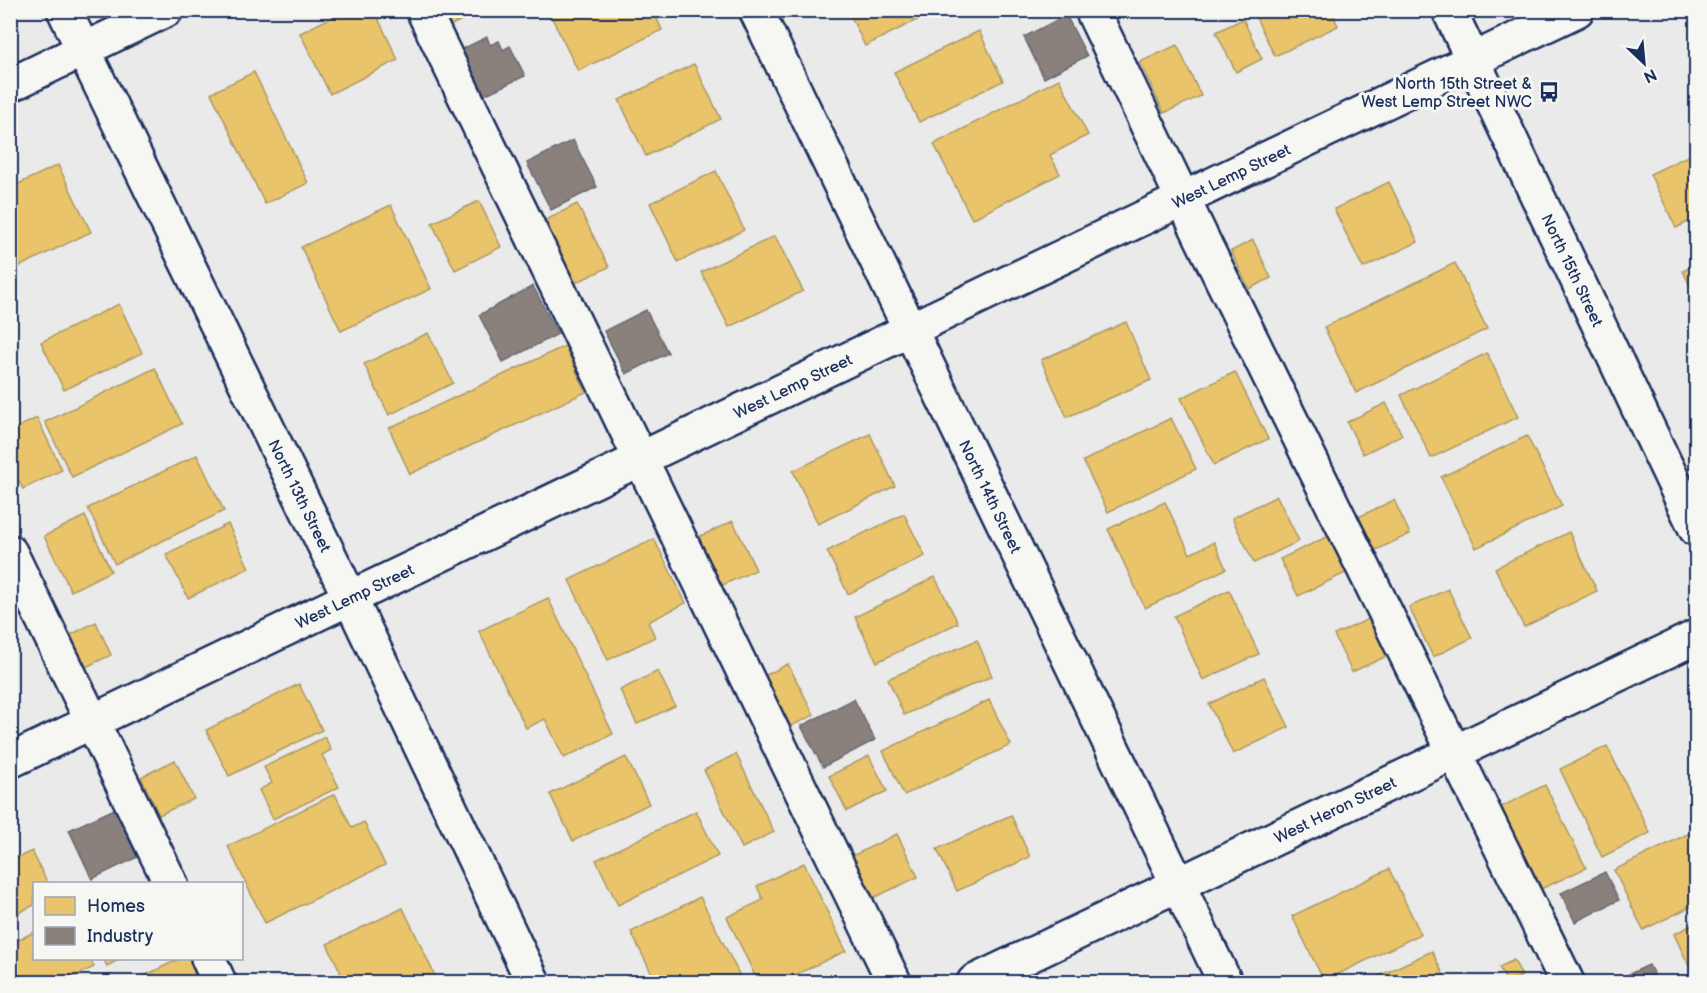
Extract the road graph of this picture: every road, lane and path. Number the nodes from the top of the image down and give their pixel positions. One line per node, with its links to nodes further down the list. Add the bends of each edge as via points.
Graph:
1 (64, 10): 8 (street, North 13th Street)
2 (166, 10): 8 (street)
3 (423, 10): 13 (street)
4 (756, 10): 12 (street, North 14th Street)
5 (1092, 10): 11 (street)
6 (1449, 10): 9 (street, North 15th Street)
7 (1576, 10): 9 (street, West Lemp Street)
8 (83, 51): 10 (street); 16 (street, North 13th Street)
9 (1473, 60): 11 (street, West Lemp Street); 14 (street, North 15th Street)
10 (10, 85)
11 (1183, 199): 12 (street, West Lemp Street); 19 (street)
12 (910, 330): 13 (street, West Lemp Street); 22 (street, North 14th Street)
13 (641, 459): 16 (street, West Lemp Street); 26 (street)
14 (1696, 529)
15 (10, 552): 18 (street)
16 (350, 598): 18 (street, West Lemp Street); 25 (street, North 13th Street)
17 (1696, 637): 19 (street, West Heron Street)
18 (93, 722): 20 (street, West Lemp Street); 21 (street)
19 (1455, 752): 22 (street, West Heron Street); 29 (street)
20 (10, 761)
21 (170, 882)
22 (1178, 885): 27 (street, West Heron Street); 28 (street, North 14th Street)
23 (209, 960): 24 (street)
24 (219, 982)
25 (533, 982)
26 (894, 982)
27 (974, 982)
28 (1225, 982)
29 (1567, 982)

